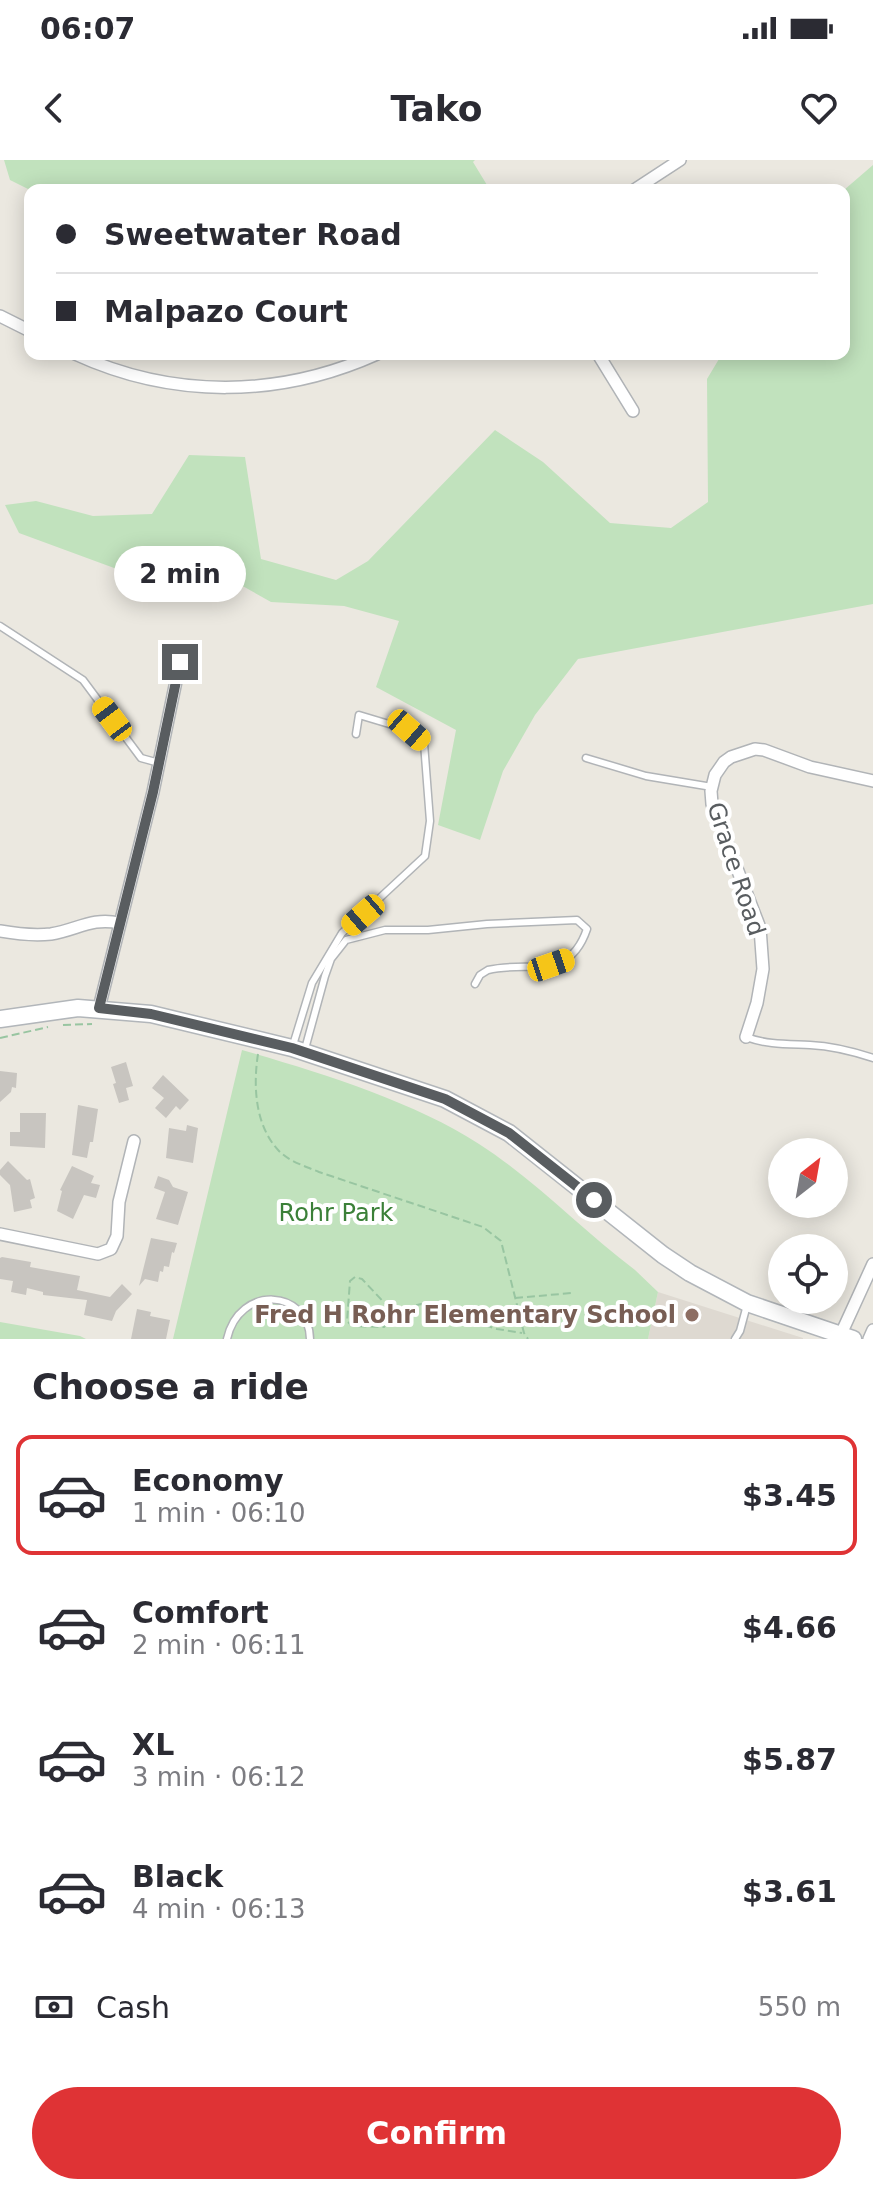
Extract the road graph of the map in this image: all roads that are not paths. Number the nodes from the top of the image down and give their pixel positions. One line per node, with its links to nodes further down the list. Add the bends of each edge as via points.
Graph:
1 (680, 160): 2 (street)
2 (643, 184)
3 (0, 316): 4 (street)
4 (24, 328)
5 (91, 360): 6 (street, via 140,378 230,389 296,382)
6 (363, 360)
7 (602, 360): 8 (street)
8 (633, 411)
9 (0, 626): 13 (lane, via 83,680 141,758)
10 (180, 662): 13 (street)
11 (356, 734): 22 (lane, via 359,715 409,730 424,743 430,821 425,856 342,933 312,983)
12 (586, 758): 15 (lane, via 646,776)
13 (159, 763): 16 (street)
14 (873, 781): 15 (street, Grace Road, via 755,749 724,762)
15 (712, 787): 21 (street, Grace Road, via 712,804 760,928 763,969)
16 (119, 923): 17 (street, via 102,919 52,934); 19 (street)
17 (0, 931)
18 (475, 984): 22 (lane, via 488,970 567,960 587,929 577,920 542,920 385,930 346,940 331,959)
19 (98, 1016): 20 (main road, via 57,1009); 22 (main road, via 151,1014)
20 (0, 1019)
21 (746, 1037): 23 (lane)
22 (298, 1050): 27 (main road, via 477,1114 525,1144 663,1255)
23 (873, 1058)
24 (134, 1141): 25 (street, via 111,1249 98,1254)
25 (0, 1234)
26 (873, 1264): 29 (street)
27 (747, 1303): 29 (main road); 32 (lane)
28 (873, 1330): 33 (street)
29 (847, 1337)
30 (227, 1339): 31 (lane, via 242,1309 269,1299 297,1310)
31 (310, 1339)
32 (735, 1339)
33 (869, 1339)

